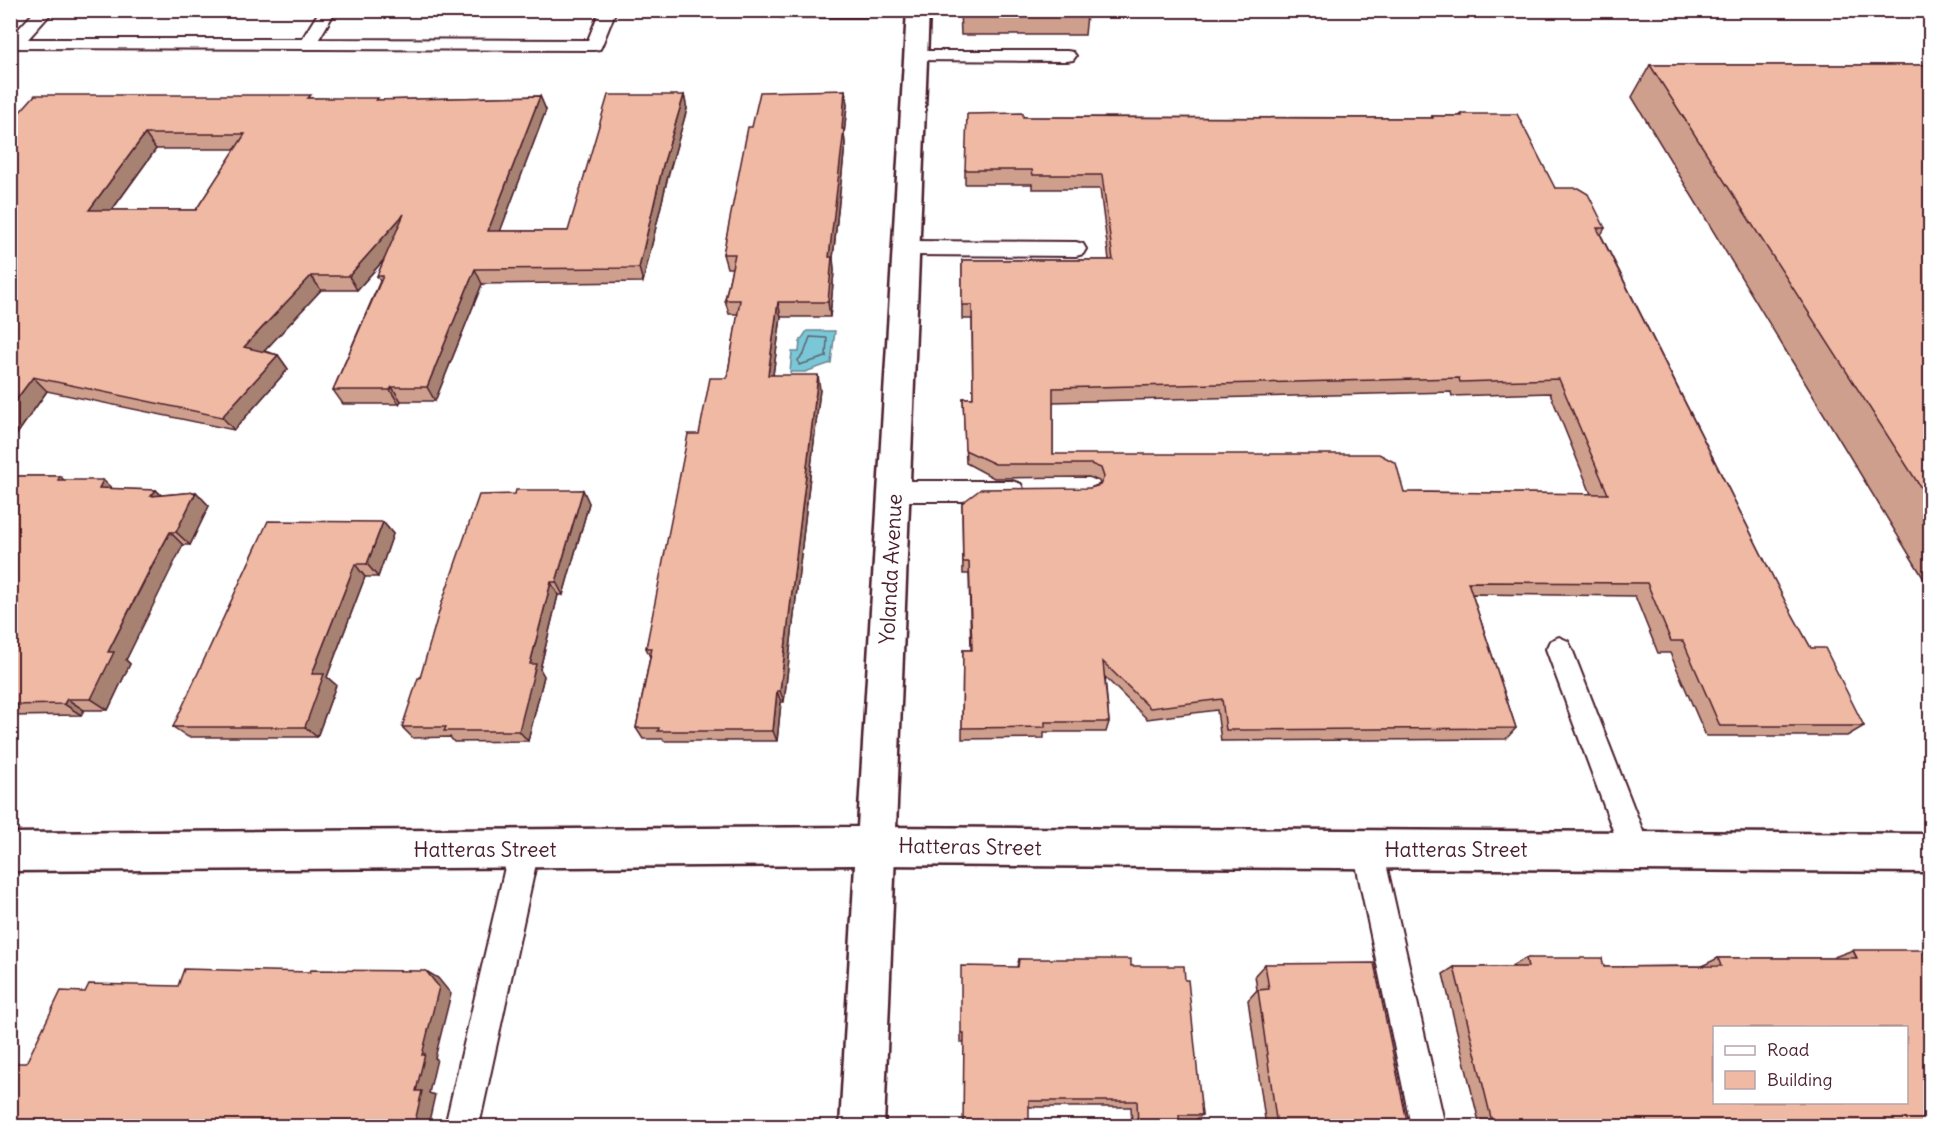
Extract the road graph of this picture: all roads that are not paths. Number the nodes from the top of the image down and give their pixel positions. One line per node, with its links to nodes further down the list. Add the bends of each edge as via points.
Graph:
1 (46, 10): 5 (lane, via 14,44)
2 (328, 10): 5 (lane)
3 (608, 10): 5 (lane, via 594,45)
4 (918, 10): 6 (street, Yolanda Avenue)
5 (308, 44)
6 (916, 56): 7 (lane); 8 (street, Yolanda Avenue)
7 (1067, 56)
8 (909, 248): 9 (lane); 11 (street, Yolanda Avenue)
9 (1076, 249)
10 (1040, 490): 11 (lane)
11 (895, 491): 13 (street, Yolanda Avenue)
12 (1559, 649): 17 (lane)
13 (875, 846): 14 (street, Hatteras Street); 15 (street, Hatteras Street); 20 (street, Yolanda Avenue)
14 (524, 850): 16 (street, Hatteras Street); 19 (lane)
15 (1368, 850): 17 (street, Hatteras Street); 21 (lane)
16 (10, 852)
17 (1636, 852): 18 (street, Hatteras Street)
18 (1930, 853)
19 (462, 1126)
20 (862, 1126)
21 (1428, 1126)

